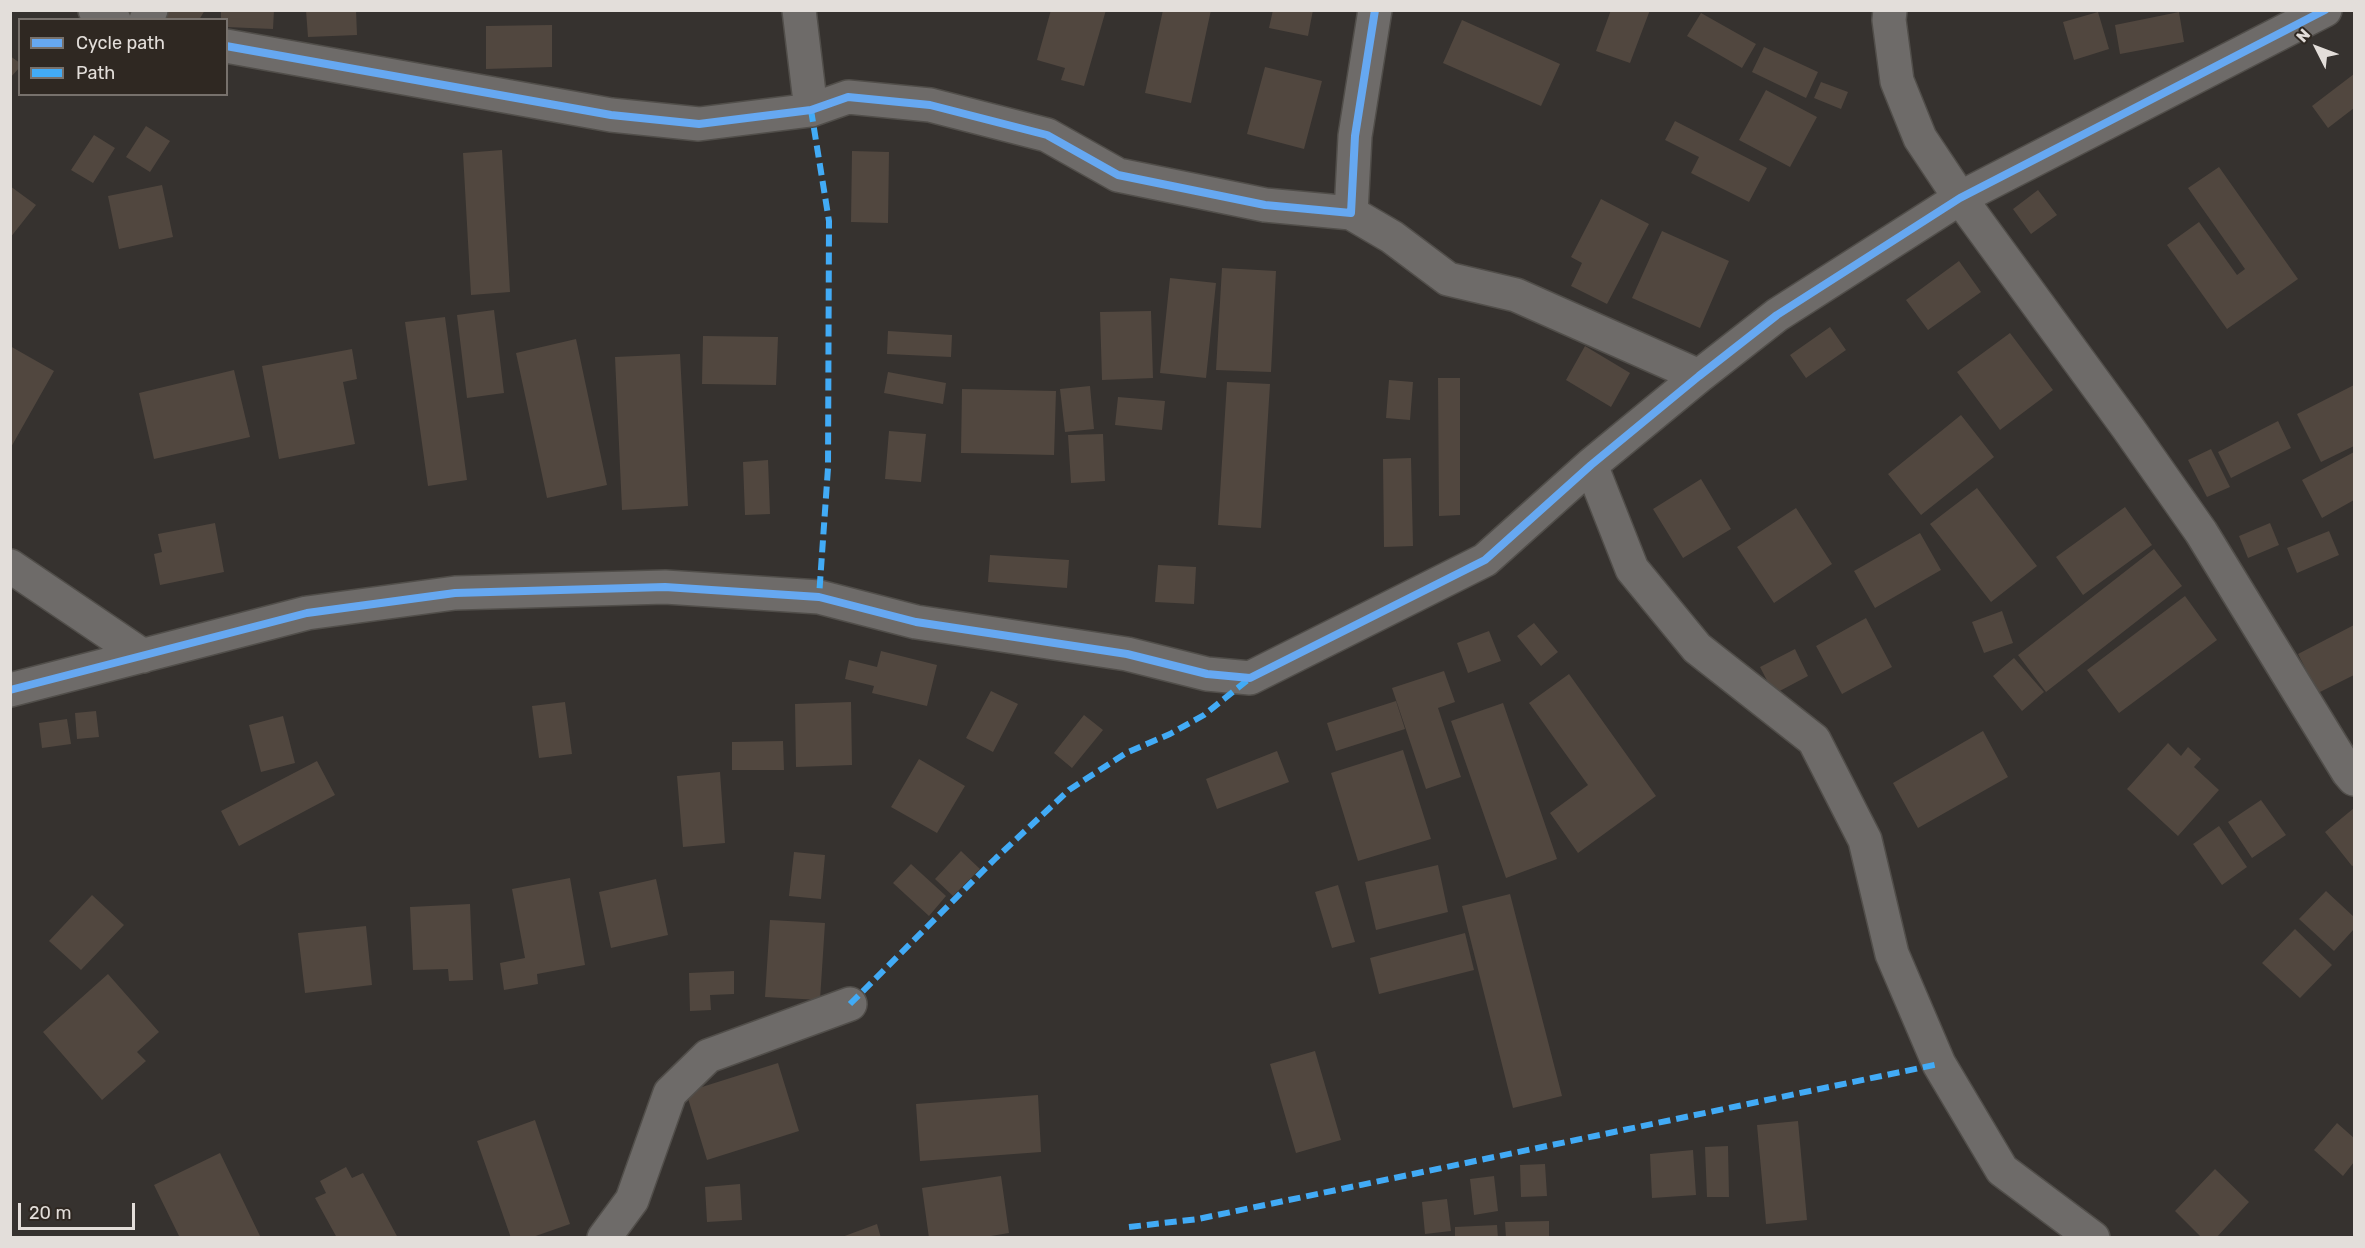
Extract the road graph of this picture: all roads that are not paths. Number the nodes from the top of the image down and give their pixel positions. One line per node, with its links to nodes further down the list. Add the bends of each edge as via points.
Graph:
1 (95, 10): 6 (street)
2 (799, 10): 8 (street)
3 (1375, 10): 10 (street, via 1355,136)
4 (1890, 10): 9 (street, via 1897,81 1920,138)
5 (2325, 10): 9 (street)
6 (110, 18)
7 (228, 46): 8 (street, via 610,115 699,124)
8 (811, 110): 10 (street, via 848,98 930,105 1047,135 1118,175 1265,205)
9 (1960, 198): 11 (street, via 1777,315); 16 (street, via 2201,532)
10 (1351, 213): 11 (street, via 1392,237 1448,279 1516,295)
11 (1699, 376): 12 (street)
12 (1591, 465): 14 (street, via 1485,560 1250,678 1207,674 1127,654 916,622 819,597 665,587 456,593 410,599 307,613); 19 (street, via 1632,569 1697,648 1814,740 1865,840 1892,954 1939,1064 2002,1170)
13 (10, 566): 14 (street)
14 (143, 656): 15 (street)
15 (10, 690)
16 (2355, 779)
17 (850, 1004): 18 (street, via 708,1056 670,1093 632,1200)
18 (604, 1238)
19 (2093, 1238)

